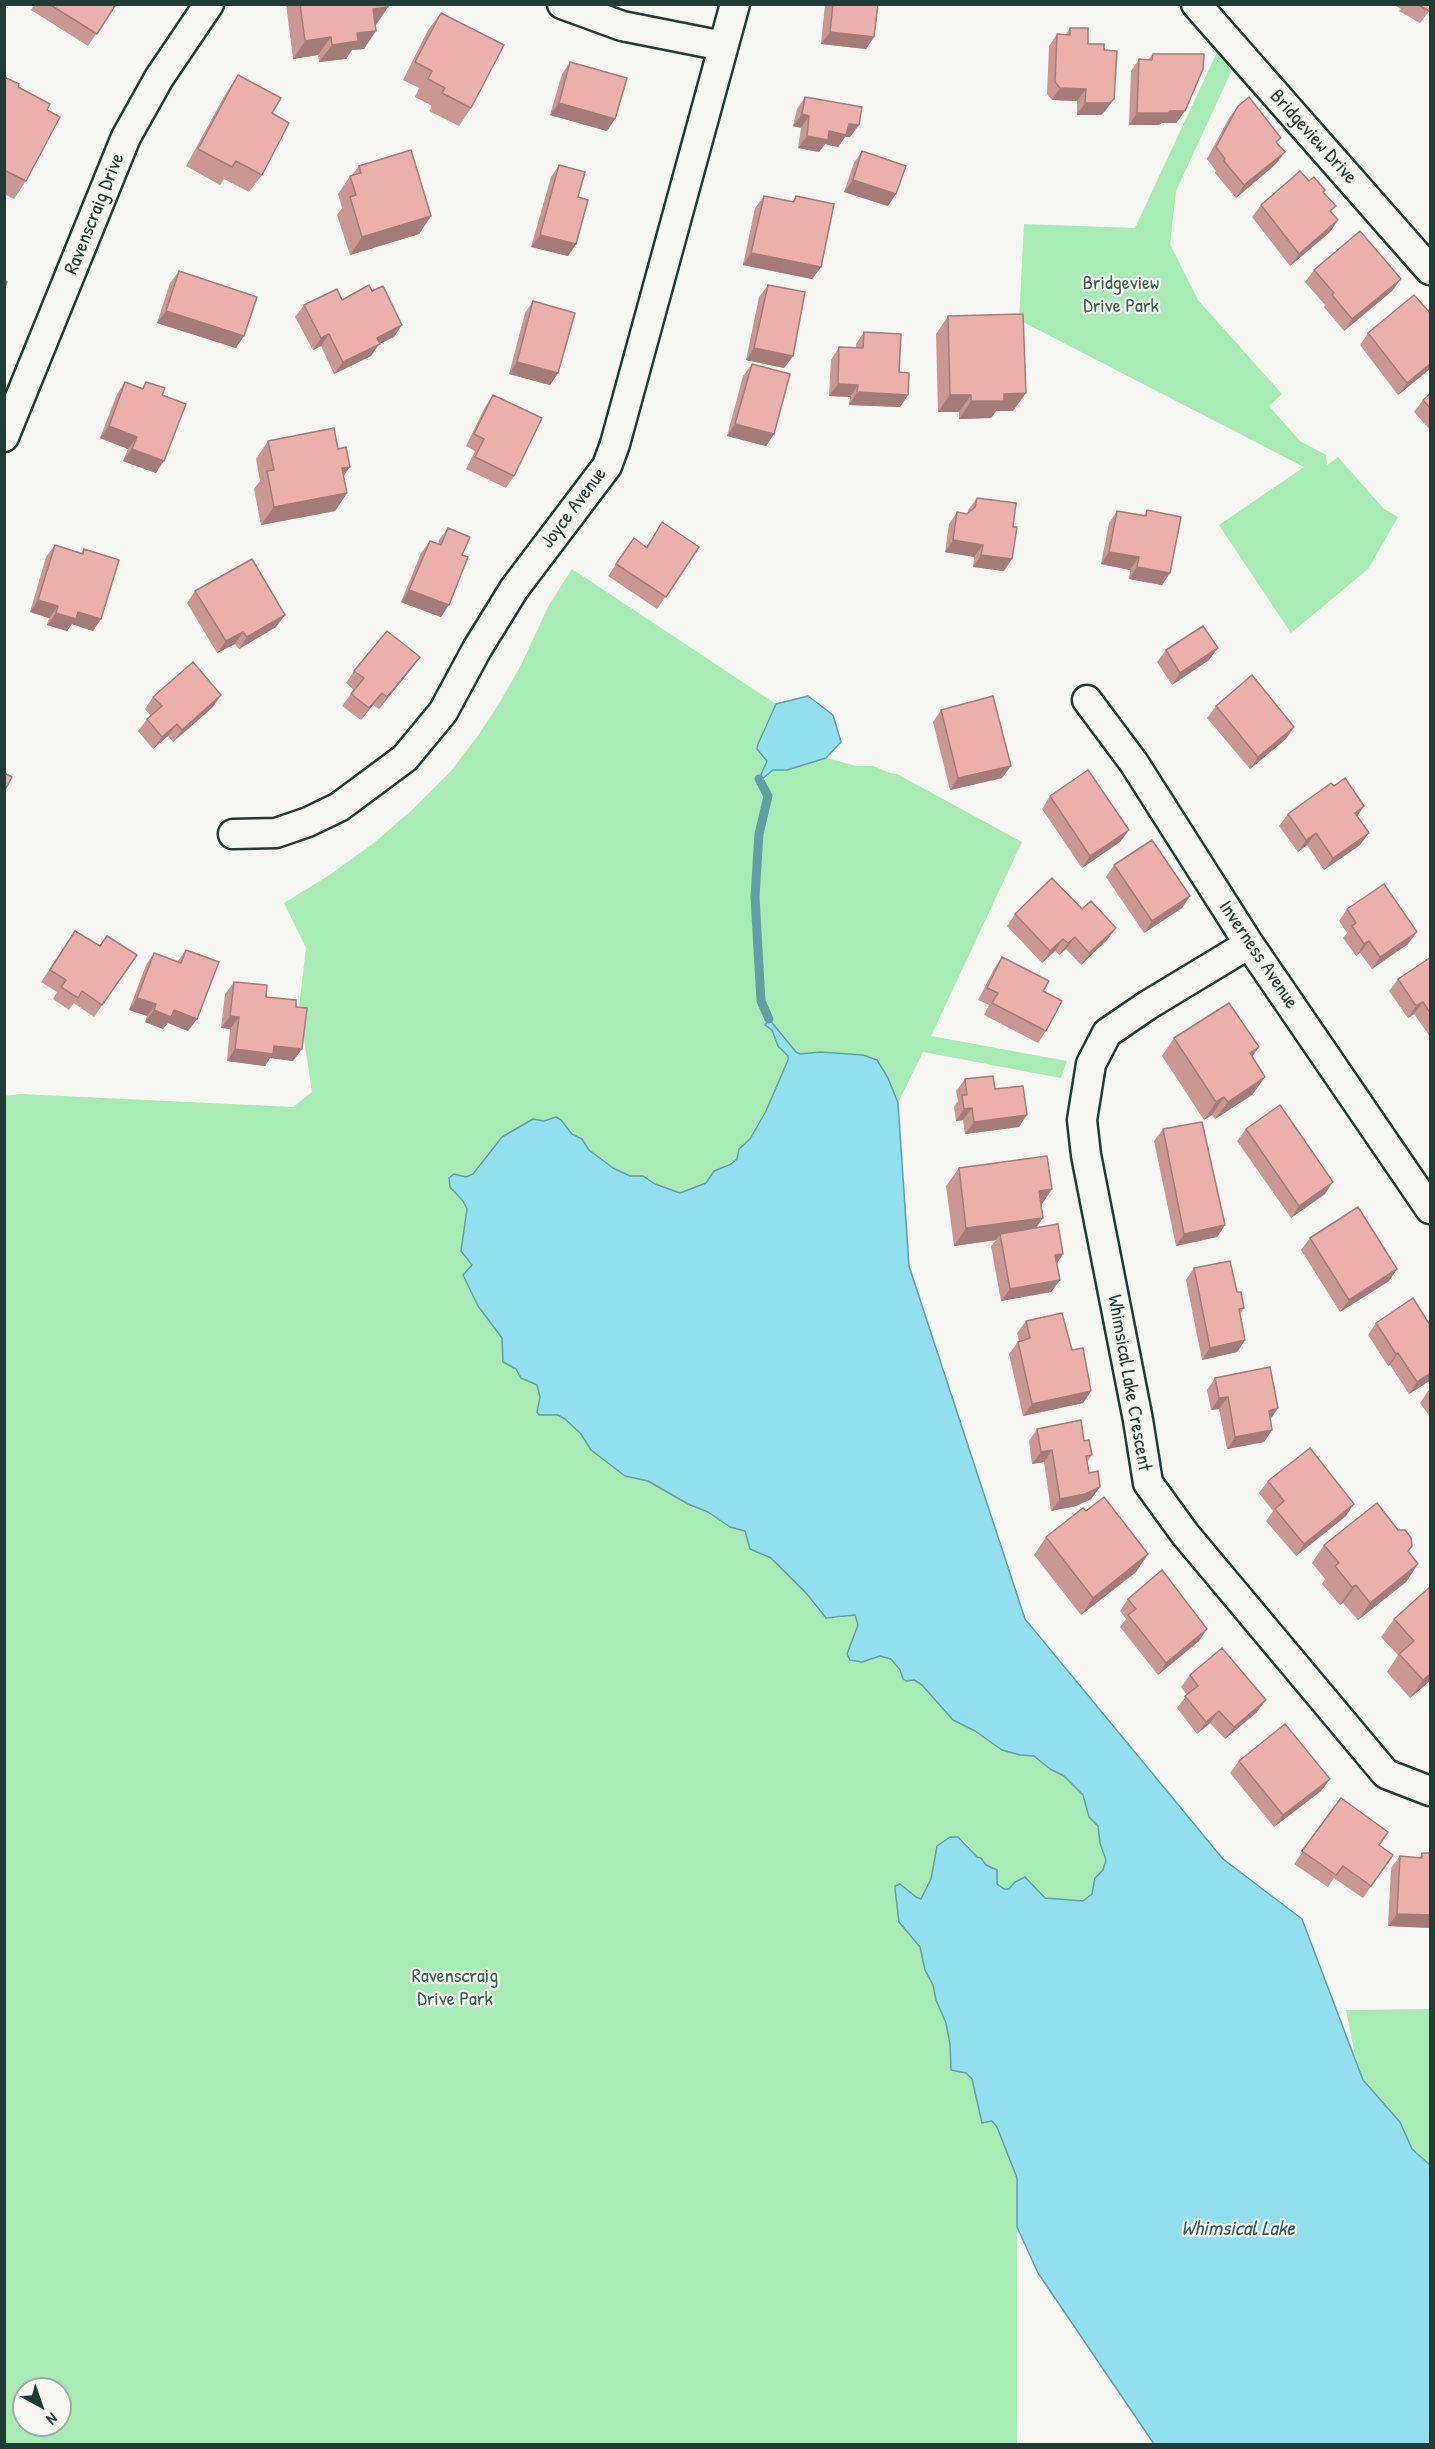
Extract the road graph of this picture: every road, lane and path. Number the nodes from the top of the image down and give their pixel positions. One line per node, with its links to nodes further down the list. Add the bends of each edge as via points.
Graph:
1 (209, 4): 7 (street, Ravenscraig Drive, via 159,78 126,137)
2 (562, 4): 5 (street, via 622,26)
3 (735, 4): 5 (street, Joyce Avenue)
4 (1196, 4): 6 (street, Bridgeview Drive)
5 (723, 46): 9 (street, Joyce Avenue, via 607,466 514,589 443,712 405,758 339,807 308,822 276,833)
6 (1431, 270)
7 (4, 437)
8 (1087, 700): 10 (street, Inverness Avenue, via 1134,763)
9 (232, 834)
10 (1249, 944): 11 (street, Inverness Avenue); 12 (street, Whimsical Lake Crescent, via 1107,1033 1091,1064 1082,1120 1086,1155 1148,1483 1185,1534 1386,1774)
11 (1431, 1209)
12 (1431, 1791)

